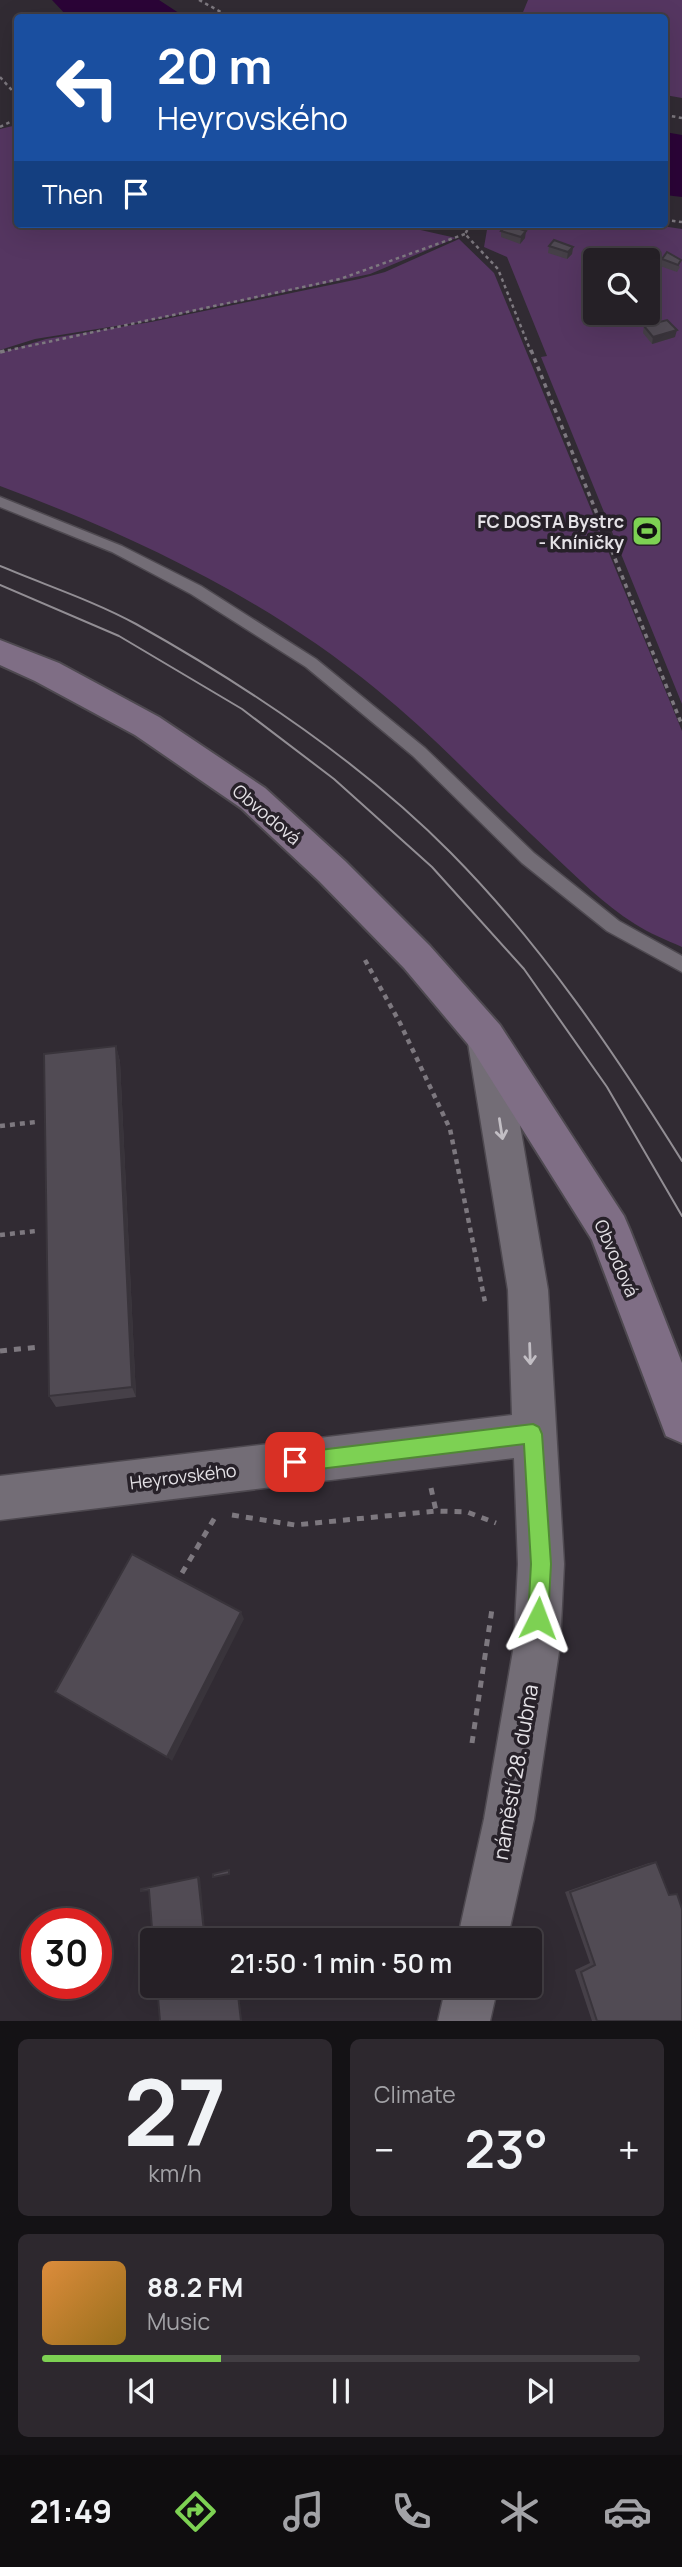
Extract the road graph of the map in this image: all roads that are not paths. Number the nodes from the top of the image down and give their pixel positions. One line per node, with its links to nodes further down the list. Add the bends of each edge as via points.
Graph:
1 (0, 502): 3 (lane, via 117,549 196,590 311,663 419,752 528,858 613,926)
2 (0, 652): 4 (main road, Obvodová, via 147,726 253,797 417,957)
3 (682, 965)
4 (486, 1037): 5 (main road, Obvodová, via 609,1230); 6 (street, one-way to 6, via 528,1290)
5 (682, 1420)
6 (533, 1434): 7 (street, Heyrovského); 8 (street, náměstí 28. dubna, via 541,1564 537,1645 509,1819)
7 (0, 1498)
8 (485, 1928)
9 (469, 1998): 10 (street)
10 (464, 2021)

